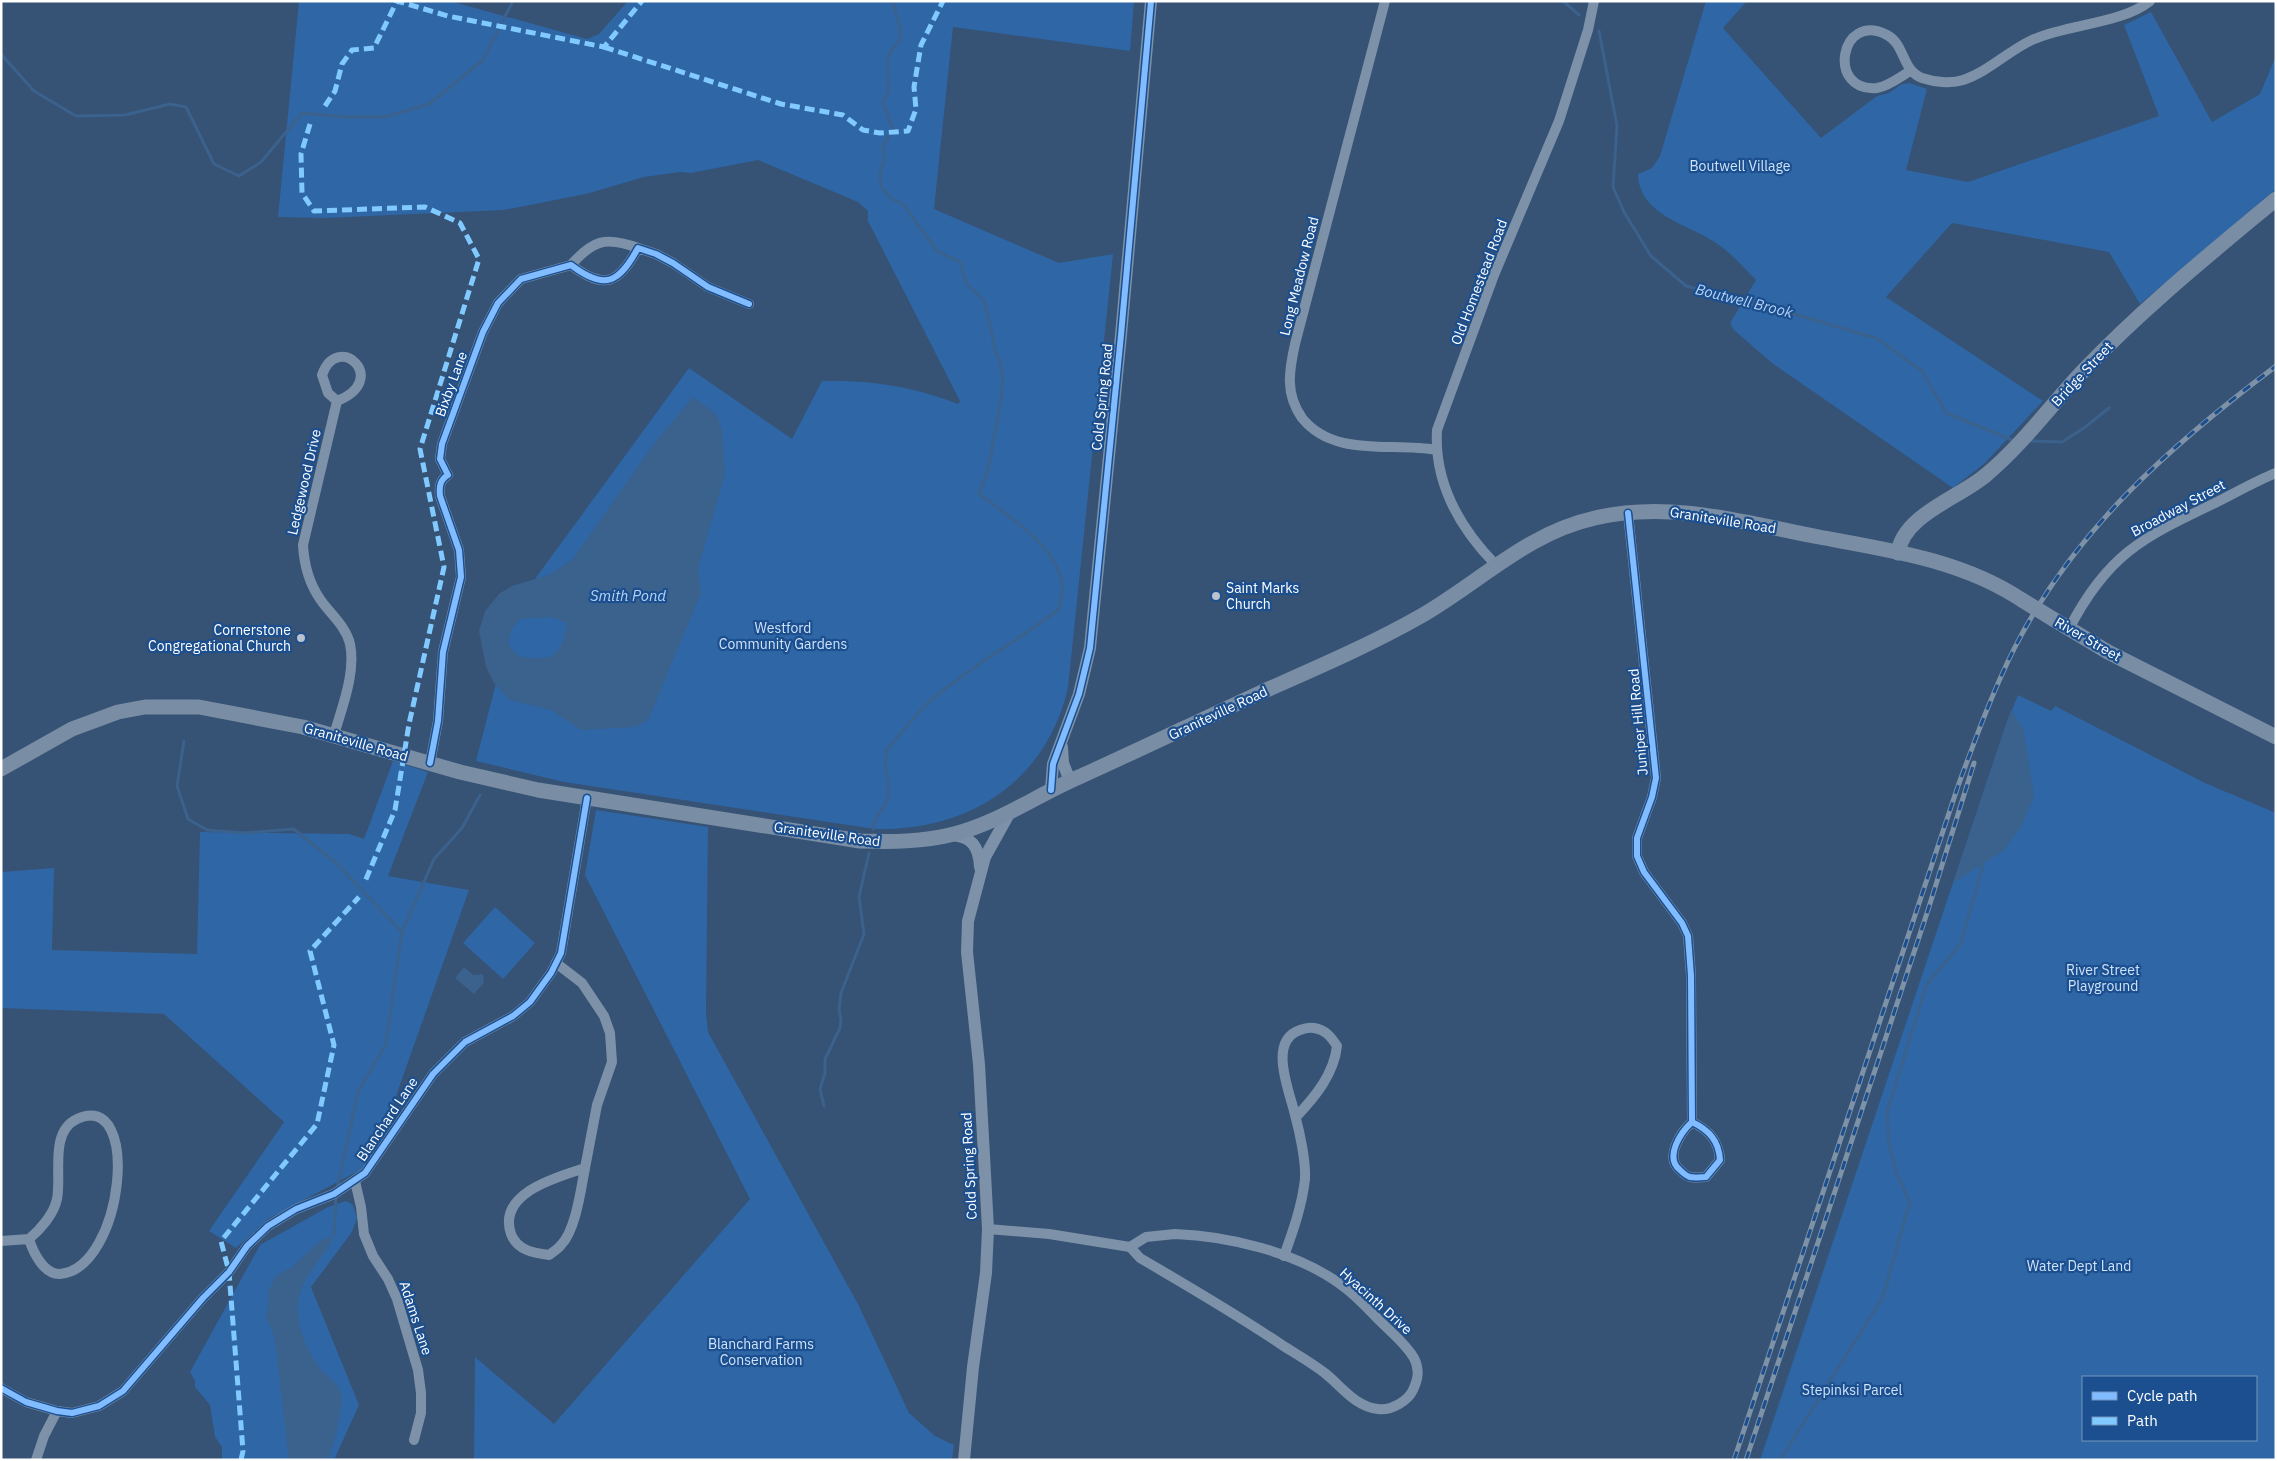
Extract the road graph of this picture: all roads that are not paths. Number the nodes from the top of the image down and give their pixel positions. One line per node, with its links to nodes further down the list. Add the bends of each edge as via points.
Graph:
1 (1151, 1): 19 (street, Cold Spring Road, via 1090,648 1079,694)
2 (1385, 1): 11 (street, Long Meadow Road, via 1295,344 1289,381 1295,408 1307,424 1326,437 1345,444)
3 (1594, 1): 11 (street, Old Homestead Road, via 1559,121 1494,275 1440,417)
4 (2150, 1): 5 (street, via 2120,17 2032,40 1962,80 1931,80)
5 (1910, 71): 5 (street, via 1876,88 1862,86 1845,70 1843,58 1847,45 1855,36 1865,31 1876,31 1897,43)
6 (2276, 199): 14 (main road, Bridge Street, via 2118,336 2019,444 1987,474 1916,521 1904,535)
7 (638, 248): 8 (street, via 600,242 586,248); 8 (street, via 628,267 613,280 591,277); 9 (street, via 673,263 708,287)
8 (571, 265): 20 (street, Bixby Lane, via 521,279 501,299 483,332 442,444 440,460 448,474 439,486 440,496 459,550 461,577 443,652 438,721)
9 (748, 304)
10 (338, 401): 10 (street, via 328,393 322,375 330,360 346,356 360,369 361,380 354,392); 17 (street, Ledgewood Drive, via 303,545 312,584 347,635 350,645 351,670)
11 (1436, 450): 15 (street, Old Homestead Road, via 1440,475 1450,503)
12 (2276, 473): 16 (street, Broadway Street, via 2133,546 2103,575)
13 (1628, 513): 14 (main road, Graniteville Road, via 1645,510 1688,513); 15 (main road, Graniteville Road, via 1595,518 1561,529); 30 (street, Juniper Hill Road, via 1656,778 1638,838 1638,856 1644,872 1688,936 1692,976)
14 (1898, 553): 16 (main road, River Street, bridge, via 1966,571 1992,582)
15 (1495, 564): 22 (main road, Graniteville Road, via 1431,610 1380,638)
16 (2069, 629): 18 (main road, River Street)
17 (334, 735): 20 (main road, Graniteville Road); 21 (main road, Graniteville Road, via 199,707 145,707 118,712 72,729)
18 (2276, 737)
19 (1062, 742): 22 (street, Cold Spring Road, via 1063,763); 23 (street, Cold Spring Road, via 1053,764)
20 (430, 763): 24 (main road, Graniteville Road, via 529,788)
21 (1, 769)
22 (1070, 781): 23 (main road, Graniteville Road)
23 (1051, 790): 25 (main road, Graniteville Road)
24 (587, 798): 26 (main road, Graniteville Road, via 860,841 909,842); 28 (street, Blanchard Lane, via 561,952)
25 (1010, 812): 26 (main road, Graniteville Road); 27 (street, Cold Spring Road)
26 (951, 835): 27 (street, Cold Spring Road, via 967,838 975,845)
27 (980, 871): 33 (street, Cold Spring Road, via 968,921 967,952 979,1064)
28 (556, 963): 31 (street, via 586,990 604,1016 610,1033 612,1062 597,1105); 32 (street, Blanchard Lane, via 530,1002 513,1016 464,1042 448,1057 418,1094 365,1173)
29 (1296, 1117): 29 (street, via 1316,1094 1336,1058 1337,1046 1320,1029 1308,1027 1292,1032 1283,1046 1282,1064); 37 (street, via 1305,1178 1298,1216)
30 (1692, 1122): 30 (street, via 1713,1136 1720,1150 1720,1160 1706,1177 1688,1177 1677,1167 1674,1158 1676,1142)
31 (585, 1168): 31 (street, via 544,1183 514,1204 508,1224 521,1247 549,1255 562,1245 575,1212)
32 (355, 1181): 39 (street, Blanchard Lane, via 268,1226 247,1246 229,1272 123,1391 88,1410); 40 (street, Adams Lane, via 364,1234 397,1299 418,1370 422,1393)
33 (988, 1229): 36 (street); 42 (street, Cold Spring Road, via 986,1273)
34 (29, 1240): 34 (street, via 41,1262 57,1274 85,1262 102,1238 112,1210 118,1162 116,1139 103,1120 84,1116 67,1126 60,1140 57,1200); 35 (street)
35 (1, 1241)
36 (1130, 1246): 37 (street, Hyacinth Drive, via 1146,1237 1197,1235); 37 (street, Hyacinth Drive, via 1140,1258 1325,1373 1364,1405 1378,1410 1387,1409 1410,1395 1418,1367 1409,1349 1341,1284 1315,1268)
37 (1284, 1256)
38 (1, 1388): 39 (street, Blanchard Lane, via 26,1402)
39 (57, 1411): 41 (street)
40 (414, 1440)
41 (36, 1460)
42 (964, 1460)

